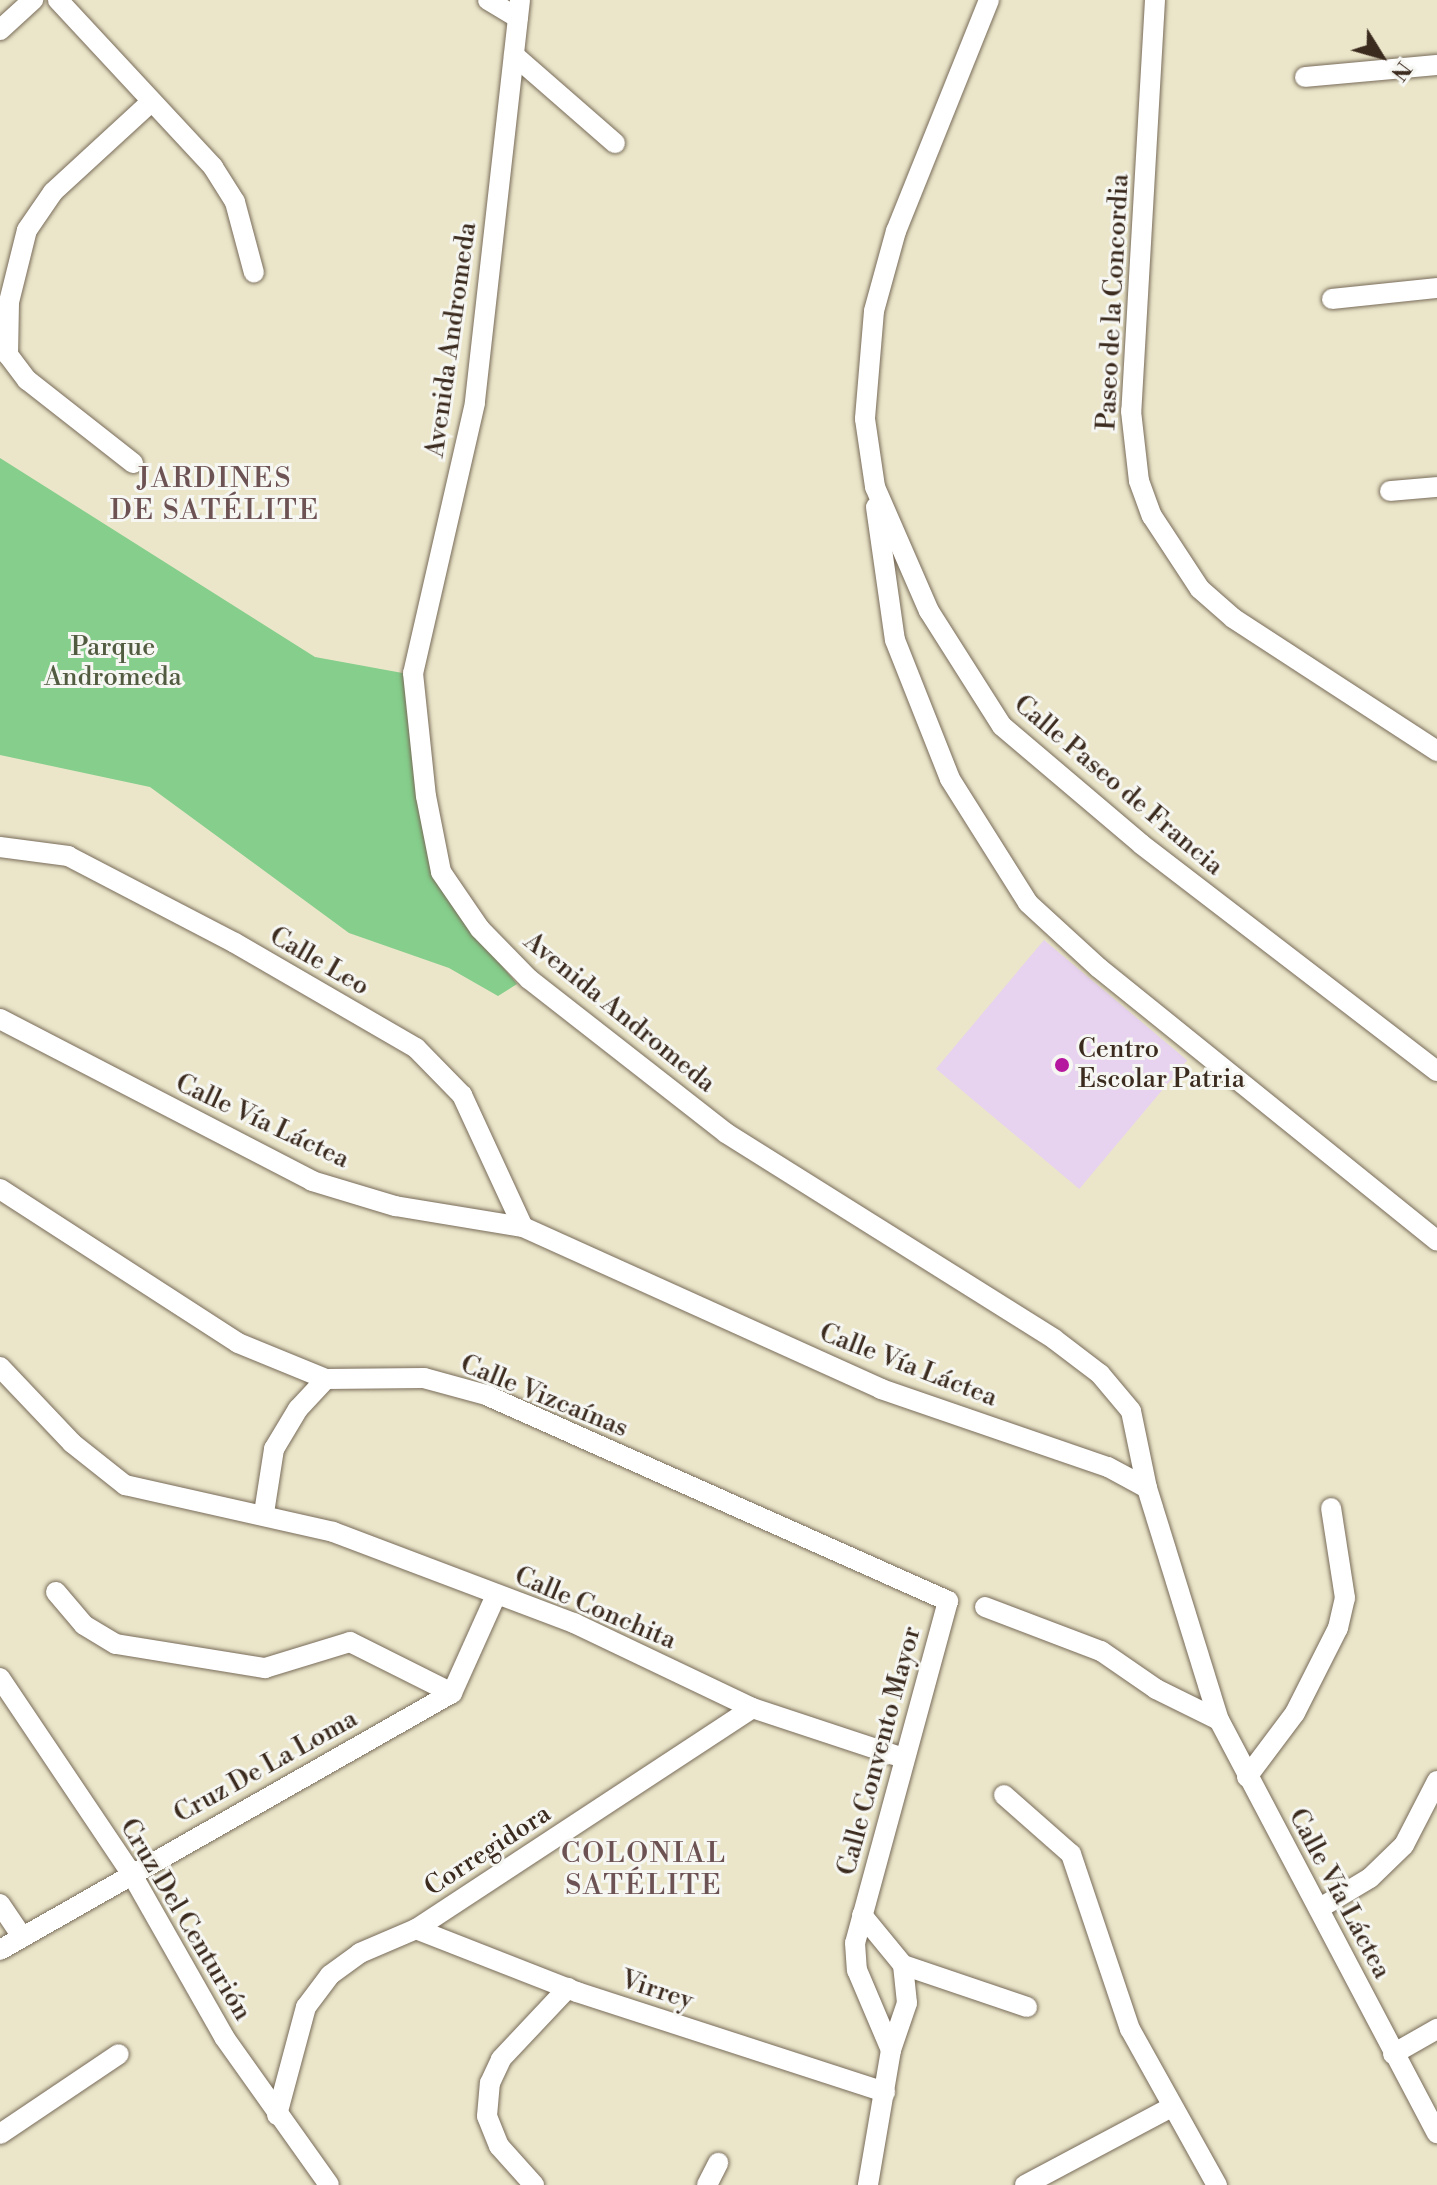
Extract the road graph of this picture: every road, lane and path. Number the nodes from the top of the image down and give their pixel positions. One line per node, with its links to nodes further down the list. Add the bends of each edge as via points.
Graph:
1 (33, 0): 7 (street)
2 (58, 0): 11 (street)
3 (488, 0): 6 (street)
4 (989, 0): 17 (street, Calle Paseo de Francia, via 896,231 877,297 865,419)
5 (1155, 0): 20 (street, Paseo de la Concordia, via 1131,411 1139,481 1152,516 1200,589 1233,618)
6 (519, 9): 8 (street, Avenida Andromeda)
7 (0, 30)
8 (514, 55): 12 (street); 29 (street, Avenida Andromeda, via 475,403 413,673 426,796 441,872 480,929 529,979 726,1133 1054,1339 1100,1374 1131,1411)
9 (1437, 65): 10 (street)
10 (1305, 77)
11 (152, 101): 13 (street, via 213,167 235,202); 16 (street, via 53,192 27,230 9,302 8,355 27,380)
12 (615, 143)
13 (254, 273)
14 (1437, 288): 15 (street)
15 (1332, 299)
16 (133, 463)
17 (875, 487): 23 (street, Calle Paseo de Francia, via 929,611 1002,726 1141,844); 26 (street, via 886,603 895,640 950,779 1028,903 1099,968)
18 (1437, 487): 19 (street)
19 (1390, 491)
20 (1437, 751)
21 (0, 847): 25 (street, Calle Leo, via 68,856 235,943 416,1048 462,1095)
22 (0, 1019): 25 (street, Calle Vía Láctea, via 312,1181 395,1206)
23 (1437, 1071)
24 (0, 1189): 28 (street, Calle Vizcaínas, via 238,1343)
25 (523, 1227): 29 (street, Calle Vía Láctea, via 881,1389 1108,1467)
26 (1437, 1241)
27 (0, 1367): 31 (street, Calle Conchita, via 72,1443 125,1485)
28 (326, 1379): 31 (street, via 298,1409 274,1449); 34 (street, Calle Vizcaínas, via 424,1378 486,1395)
29 (1147, 1488): 39 (street, Calle Vía Láctea)
30 (1331, 1508): 41 (street, via 1345,1598 1338,1628 1295,1713)
31 (264, 1513): 33 (street, Calle Conchita, via 333,1532)
32 (56, 1592): 37 (street, via 84,1625 116,1644 265,1668 350,1642)
33 (496, 1595): 37 (street); 38 (street, Calle Conchita, via 574,1623)
34 (948, 1601): 40 (street, Calle Convento Mayor)
35 (985, 1607): 39 (street, via 1101,1651 1156,1689)
36 (0, 1678): 44 (street, Cruz Del Centurión)
37 (452, 1693): 44 (street, Cruz De La Loma)
38 (752, 1708): 40 (street, Calle Conchita); 48 (street, Corregidora)
39 (1219, 1720): 41 (street, Calle Vía Láctea)
40 (903, 1758): 47 (street, Calle Convento Mayor)
41 (1247, 1777): 46 (street, Calle Vía Láctea)
42 (1437, 1781): 46 (street, via 1404,1845 1370,1878)
43 (1004, 1795): 59 (street, via 1071,1854 1130,2029)
44 (131, 1873): 49 (street, Cruz De La Loma); 60 (street, Cruz Del Centurión, via 200,1997)
45 (0, 1904): 49 (street)
46 (1320, 1908): 57 (street, Calle Vía Láctea)
47 (862, 1915): 51 (street, Calle Convento Mayor); 55 (street, Calle Convento Mayor, via 855,1943 857,1970)
48 (416, 1929): 52 (street, Virrey); 60 (street, Corregidora, via 360,1953 330,1975 306,2007)
49 (22, 1937): 50 (street, Cruz De La Loma)
50 (0, 1950)
51 (903, 1965): 53 (street); 55 (street, via 907,2003)
52 (568, 1988): 58 (street, Virrey); 65 (street, via 501,2059 490,2083 487,2116 499,2146)
53 (1027, 2007)
54 (1437, 2029): 57 (street)
55 (891, 2050): 58 (street)
56 (119, 2054): 62 (street)
57 (1393, 2054): 61 (street, Calle Vía Láctea)
58 (885, 2092): 67 (street)
59 (1170, 2108): 68 (street); 69 (street)
60 (277, 2115): 64 (street, Cruz Del Centurión)
61 (1437, 2133)
62 (0, 2134)
63 (718, 2163): 66 (street)
64 (329, 2185)
65 (534, 2185)
66 (707, 2185)
67 (868, 2185)
68 (1025, 2185)
69 (1217, 2185)

